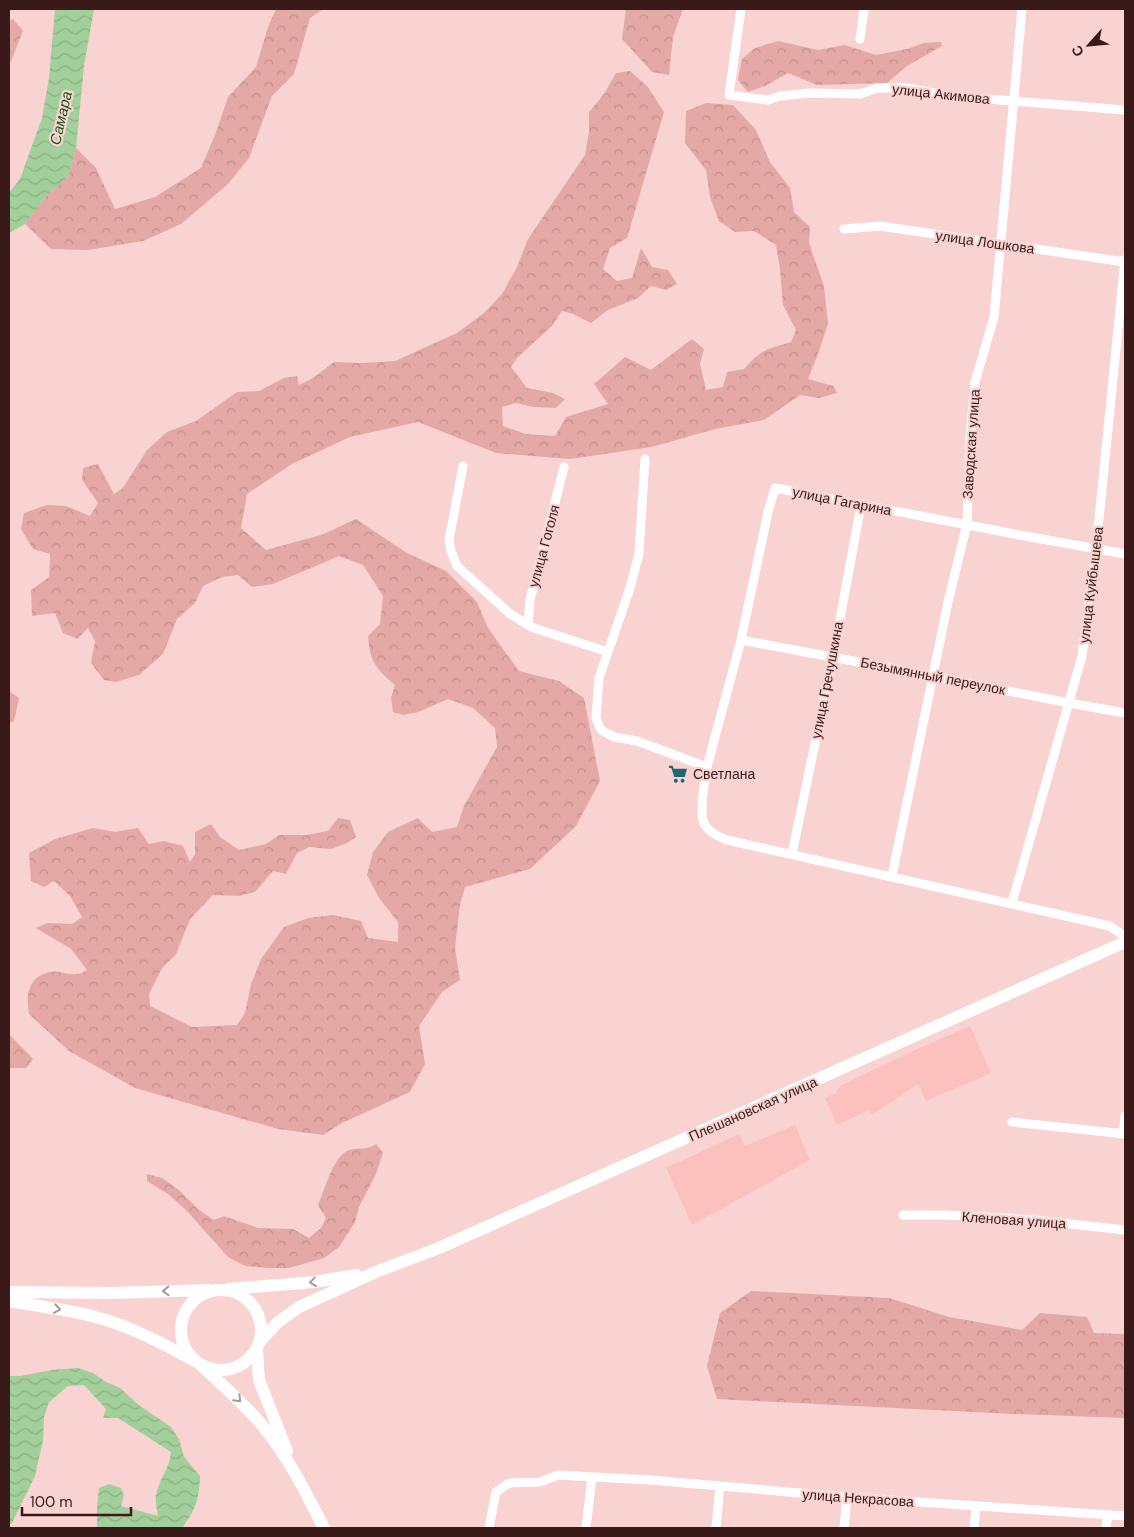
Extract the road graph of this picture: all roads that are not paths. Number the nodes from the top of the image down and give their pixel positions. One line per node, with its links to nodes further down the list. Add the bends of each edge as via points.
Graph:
1 (741, 9): 5 (street, улица Акимова, via 729,95 768,100 810,92 860,94 877,88 907,88 951,96)
2 (864, 9): 4 (street)
3 (1022, 9): 5 (street, Заводская улица)
4 (860, 38)
5 (1012, 100): 6 (street, улица Акимова); 8 (street, Заводская улица)
6 (1125, 110)
7 (844, 229): 8 (street, улица Лошкова, via 880,226)
8 (1000, 244): 9 (street, улица Лошкова); 14 (street, Заводская улица, via 994,318 976,382)
9 (1125, 261): 15 (street, улица Куйбышева)
10 (645, 459): 19 (street, via 639,554)
11 (463, 466): 17 (street, via 449,540 451,551 458,566 480,588)
12 (564, 467): 17 (street, улица Гоголя, via 530,600)
13 (861, 505): 14 (street, улица Гагарина); 18 (street, улица Гагарина, via 775,488); 20 (street, улица Гречушкина)
14 (967, 524): 15 (street, улица Гагарина); 21 (street, Заводская улица)
15 (1096, 549): 16 (street, улица Гагарина); 22 (street, улица Куйбышева, via 1082,656)
16 (1125, 554)
17 (528, 625): 19 (street)
18 (741, 640): 20 (street, Безымянный переулок); 24 (street, улица Гагарина)
19 (608, 652): 24 (street, via 599,678 596,718 601,730)
20 (833, 657): 21 (street, Безымянный переулок); 25 (street, улица Гречушкина)
21 (933, 676): 22 (street, Безымянный переулок); 26 (street, Заводская улица)
22 (1069, 704): 23 (street, Безымянный переулок); 27 (street, улица Куйбышева)
23 (1125, 713)
24 (707, 767): 25 (street, улица Гагарина, via 702,820 707,828 727,840)
25 (792, 854): 26 (street)
26 (892, 876): 27 (street)
27 (1012, 903): 28 (street, via 1110,926)
28 (1125, 937)
29 (1125, 942): 35 (main road, Плешановская улица, via 457,1240)
30 (1125, 1116): 32 (street)
31 (1012, 1122): 32 (street)
32 (1124, 1134)
33 (903, 1215): 34 (street, Кленовая улица, via 1035,1220)
34 (1125, 1230)
35 (378, 1271): 36 (main road, one-way to 36, via 314,1282); 39 (main road, via 287,1314)
36 (219, 1289): 37 (main road, one-way to 37); 39 (main road, via 237,1293 254,1307 261,1329); 40 (main road, via 194,1300 183,1318 182,1339)
37 (9, 1292)
38 (9, 1301): 40 (main road, one-way to 40, via 121,1325)
39 (259, 1345): 40 (main road, via 251,1358 234,1368 214,1370); 42 (main road, via 259,1380)
40 (198, 1363): 42 (main road, one-way to 42, via 262,1426)
41 (592, 1477): 43 (street, улица Некрасова); 49 (street, улица Некрасова, via 558,1475 540,1482 509,1483 496,1492); 50 (street)
42 (298, 1479): 48 (main road)
43 (720, 1486): 44 (street, улица Некрасова); 51 (street)
44 (847, 1497): 45 (street, улица Некрасова); 52 (street)
45 (976, 1506): 46 (street, улица Некрасова); 53 (street)
46 (1108, 1515): 47 (street, улица Некрасова); 54 (street)
47 (1125, 1516)
48 (324, 1528)
49 (489, 1528)
50 (586, 1528)
51 (716, 1528)
52 (844, 1528)
53 (974, 1528)
54 (1106, 1528)

